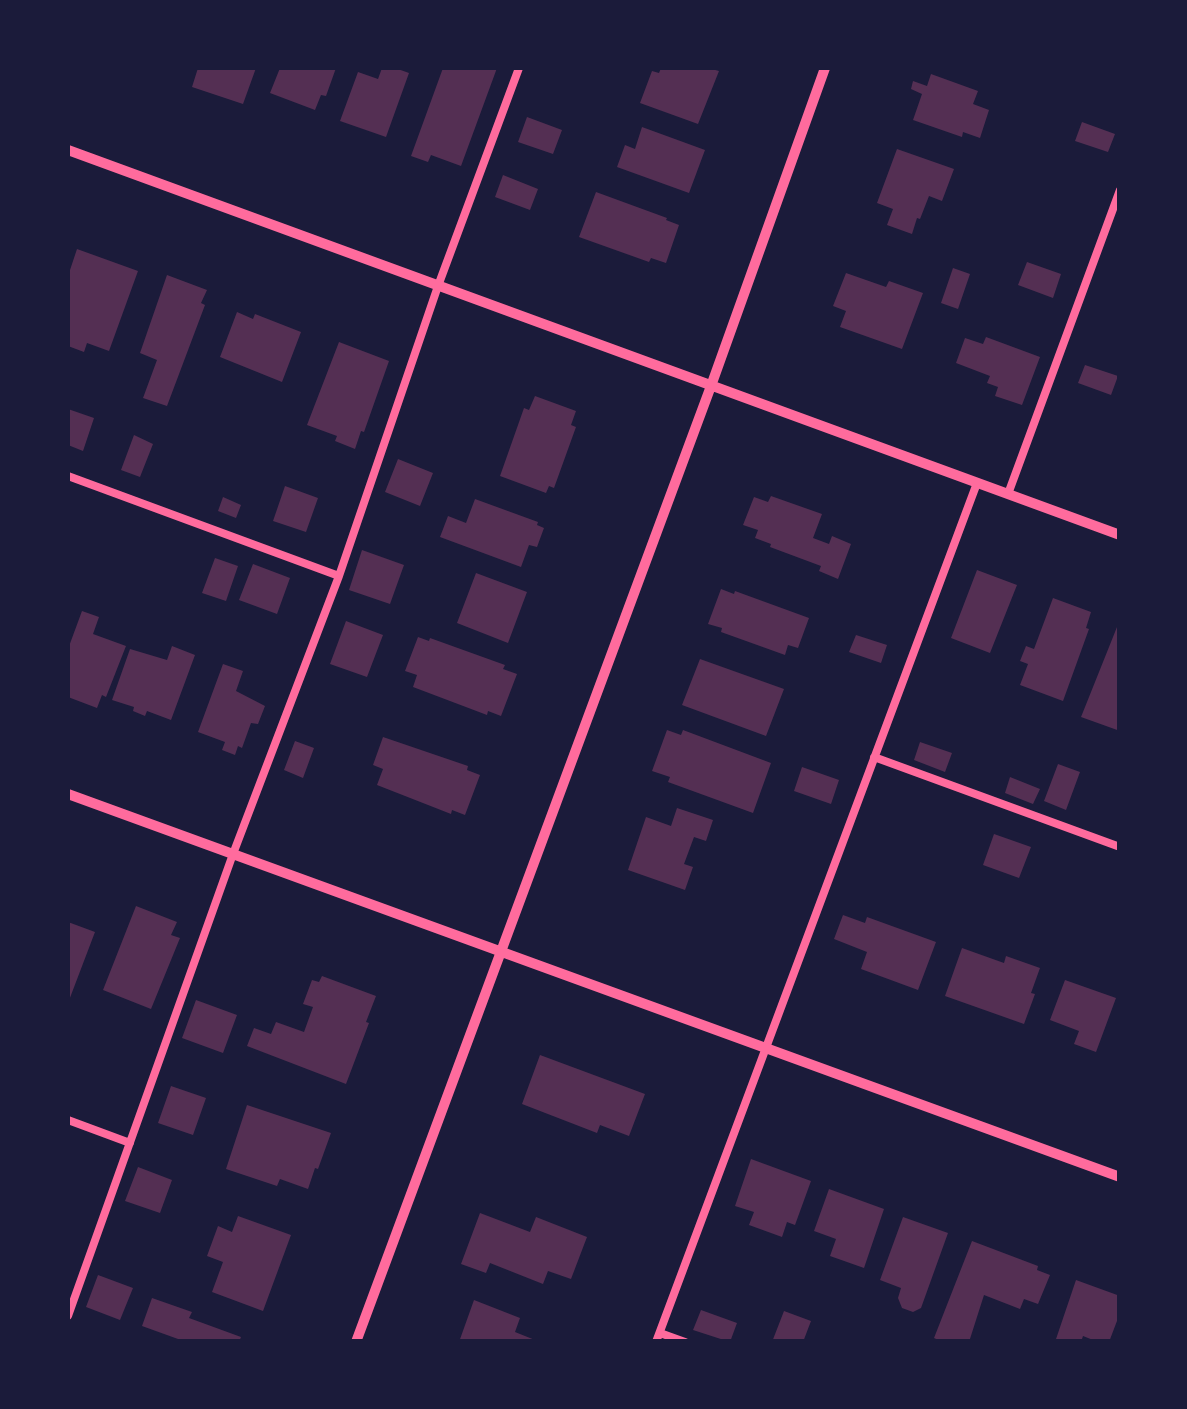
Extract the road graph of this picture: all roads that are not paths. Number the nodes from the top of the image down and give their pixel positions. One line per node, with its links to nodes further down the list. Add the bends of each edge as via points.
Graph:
1 (519, 68): 5 (lane)
2 (825, 68): 6 (street)
3 (68, 150): 5 (street)
4 (1120, 190): 9 (lane)
5 (438, 286): 6 (street); 11 (lane)
6 (710, 386): 8 (street); 16 (street)
7 (68, 476): 11 (lane)
8 (977, 483): 9 (street); 12 (lane)
9 (1008, 494): 10 (street)
10 (1120, 536)
11 (339, 576): 15 (lane)
12 (874, 758): 14 (lane); 17 (lane)
13 (68, 794): 15 (street)
14 (1120, 847)
15 (233, 854): 16 (street); 19 (lane)
16 (500, 951): 17 (street); 23 (street)
17 (766, 1048): 20 (street); 22 (lane)
18 (68, 1120): 19 (lane)
19 (130, 1143): 21 (lane)
20 (1120, 1177)
21 (68, 1316)
22 (658, 1337): 24 (lane)
23 (356, 1342)
24 (684, 1342)

